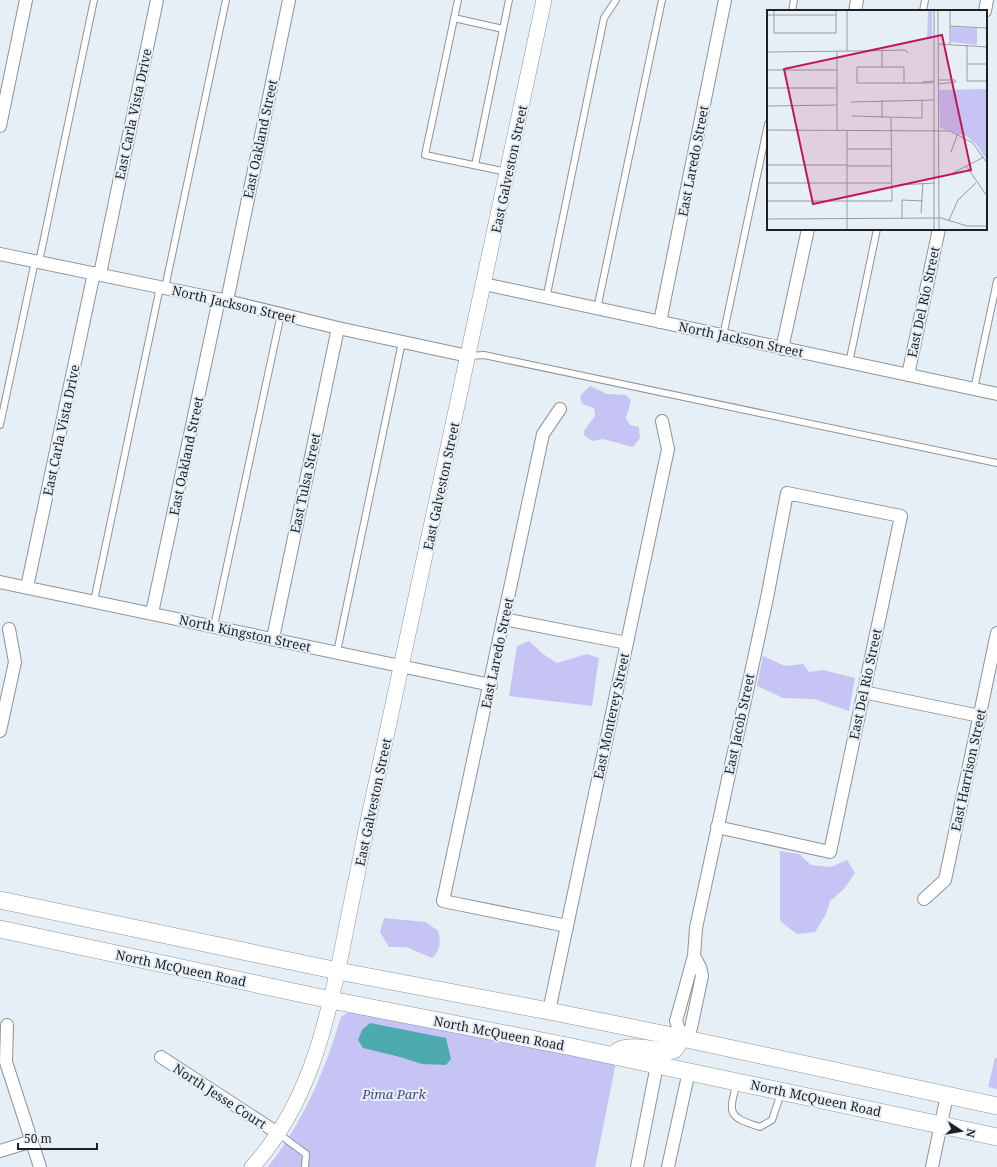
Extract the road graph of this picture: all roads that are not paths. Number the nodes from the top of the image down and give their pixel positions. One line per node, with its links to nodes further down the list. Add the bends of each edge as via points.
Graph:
1 (26, 0): 22 (street)
2 (94, 0): 30 (lane)
3 (157, 0): 31 (street, East Carla Vista Drive)
4 (226, 0): 34 (lane)
5 (289, 0): 36 (street, East Oakland Street)
6 (458, 0): 20 (lane)
7 (509, 0): 21 (lane)
8 (544, 0): 25 (street, East Galveston Street)
9 (616, 0): 35 (lane, via 604,18)
10 (662, 0): 37 (lane)
11 (725, 0): 39 (street, East Laredo Street)
12 (794, 0): 16 (lane)
13 (857, 0): 17 (street)
14 (925, 0): 18 (lane)
15 (988, 0): 19 (street)
16 (792, 10)
17 (854, 10)
18 (923, 10)
19 (985, 10)
20 (454, 18): 21 (lane); 24 (lane, via 425,155)
21 (503, 29): 24 (lane)
22 (0, 126)
23 (767, 129): 41 (lane)
24 (475, 165): 25 (lane)
25 (508, 172): 33 (street, East Galveston Street)
26 (808, 230): 43 (street)
27 (877, 230): 45 (lane)
28 (939, 230): 46 (street, East Del Rio Street)
29 (0, 254): 30 (street, North Jackson Street)
30 (37, 261): 31 (street, North Jackson Street); 51 (lane)
31 (97, 273): 34 (street, North Jackson Street); 55 (street, East Carla Vista Drive)
32 (997, 281): 47 (lane)
33 (484, 284): 35 (street, North Jackson Street); 44 (street, East Galveston Street)
34 (162, 287): 36 (street, North Jackson Street); 56 (lane)
35 (546, 299): 37 (street, North Jackson Street)
36 (223, 300): 38 (street, North Jackson Street); 57 (street, East Oakland Street)
37 (597, 309): 39 (street, North Jackson Street)
38 (281, 314): 40 (street, North Jackson Street); 59 (lane)
39 (660, 322): 41 (street, North Jackson Street)
40 (338, 328): 42 (street, North Jackson Street); 62 (street, East Tulsa Street)
41 (723, 336): 43 (street, North Jackson Street)
42 (402, 342): 44 (street, North Jackson Street); 64 (lane)
43 (782, 349): 45 (street, North Jackson Street)
44 (468, 356): 52 (lane, via 484,355); 65 (street, East Galveston Street)
45 (849, 363): 46 (street, North Jackson Street)
46 (908, 375): 47 (street, North Jackson Street)
47 (974, 389): 48 (street, North Jackson Street)
48 (997, 394)
49 (560, 409): 58 (street, East Laredo Street, via 542,434)
50 (662, 421): 63 (street, East Monterey Street, via 668,449)
51 (0, 425)
52 (997, 463)
53 (787, 493): 67 (street, East Del Rio Street, via 901,516); 70 (street, East Jacob Street)
54 (0, 582): 55 (street, North Kingston Street)
55 (27, 587): 56 (street, North Kingston Street)
56 (94, 601): 57 (street, North Kingston Street)
57 (152, 613): 59 (street, North Kingston Street)
58 (503, 619): 63 (street); 66 (street, East Laredo Street)
59 (214, 626): 62 (street, North Kingston Street)
60 (9, 629): 69 (street, via 14,662)
61 (997, 633): 68 (street, East Harrison Street)
62 (273, 638): 64 (street, North Kingston Street)
63 (627, 643): 73 (street, East Monterey Street)
64 (337, 652): 65 (street, North Kingston Street)
65 (402, 666): 66 (street, North Kingston Street); 75 (street, East Galveston Street)
66 (490, 685): 73 (street, East Laredo Street, via 443,901)
67 (863, 692): 68 (street); 70 (street, East Del Rio Street, via 830,852)
68 (980, 716): 71 (street, East Harrison Street, via 945,880)
69 (0, 731)
70 (717, 827): 79 (street, East Jacob Street, via 696,928 694,956 702,976 691,1028)
71 (924, 899)
72 (0, 900): 75 (main road)
73 (567, 926): 77 (street, East Monterey Street)
74 (0, 929): 76 (main road, North McQueen Road)
75 (338, 971): 76 (street, East Galveston Street); 77 (main road)
76 (331, 1000): 80 (main road, North McQueen Road); 89 (street, East Galveston Street, via 309,1077)
77 (549, 1011): 79 (main road)
78 (7, 1025): 91 (street, via 6,1062)
79 (682, 1038): 80 (main road, via 674,1050 666,1052 625,1048); 86 (main road)
80 (614, 1056): 82 (main road, North McQueen Road)
81 (161, 1058): 89 (street, North Jesse Court)
82 (657, 1065): 83 (main road, North McQueen Road); 96 (street)
83 (689, 1071): 84 (main road, North McQueen Road); 97 (street)
84 (738, 1082): 85 (main road, North McQueen Road); 85 (lane, via 731,1103 734,1115 739,1120 760,1127 772,1120)
85 (782, 1091): 88 (main road, North McQueen Road)
86 (946, 1095): 87 (main road); 88 (street)
87 (997, 1106)
88 (941, 1124): 90 (main road, North McQueen Road); 98 (street)
89 (279, 1134): 94 (street, East Galveston Street); 95 (lane, via 306,1154)
90 (997, 1137)
91 (32, 1142): 92 (street); 93 (street)
92 (0, 1151)
93 (40, 1167)
94 (252, 1167)
95 (305, 1167)
96 (637, 1167)
97 (668, 1167)
98 (932, 1167)

